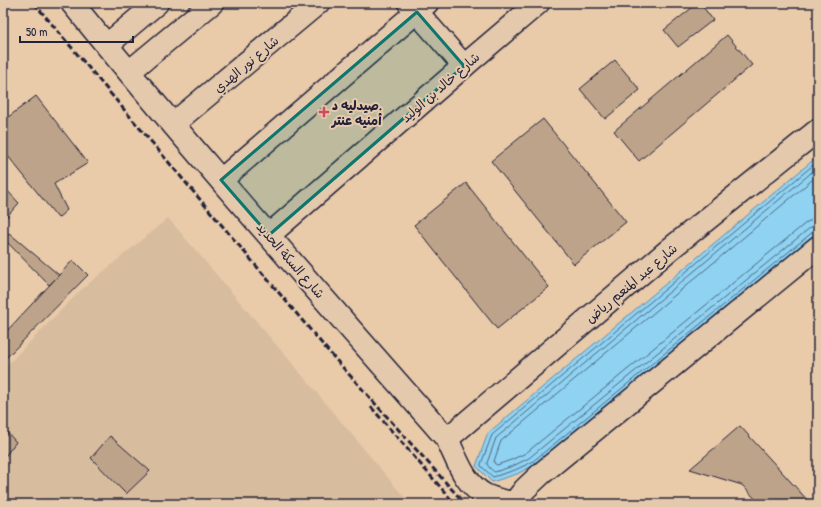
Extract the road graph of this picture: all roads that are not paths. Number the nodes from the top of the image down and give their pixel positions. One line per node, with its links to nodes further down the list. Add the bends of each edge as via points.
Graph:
1 (72, 3): 7 (street, شارع السكة الحديد)
2 (157, 3): 7 (street)
3 (212, 3): 9 (street)
4 (318, 3): 10 (street, شارع نور الهدي)
5 (538, 3): 8 (street, شارع خالد بن الوليد)
6 (418, 6): 8 (street); 12 (street)
7 (107, 45): 9 (street, شارع السكة الحديد)
8 (464, 66): 13 (street, شارع خالد بن الوليد)
9 (129, 72): 10 (street, شارع السكة الحديد)
10 (173, 124): 12 (street, شارع السكة الحديد)
11 (818, 130): 15 (street, شارع عبد المنعم رياض, via 670,249)
12 (221, 180): 13 (street, شارع السكة الحديد)
13 (269, 235): 15 (street, شارع السكة الحديد)
14 (818, 247): 16 (street, via 542,473 525,489)
15 (447, 439): 16 (street, شارع السكة الحديد, via 467,479 475,488 485,495)
16 (515, 504)

